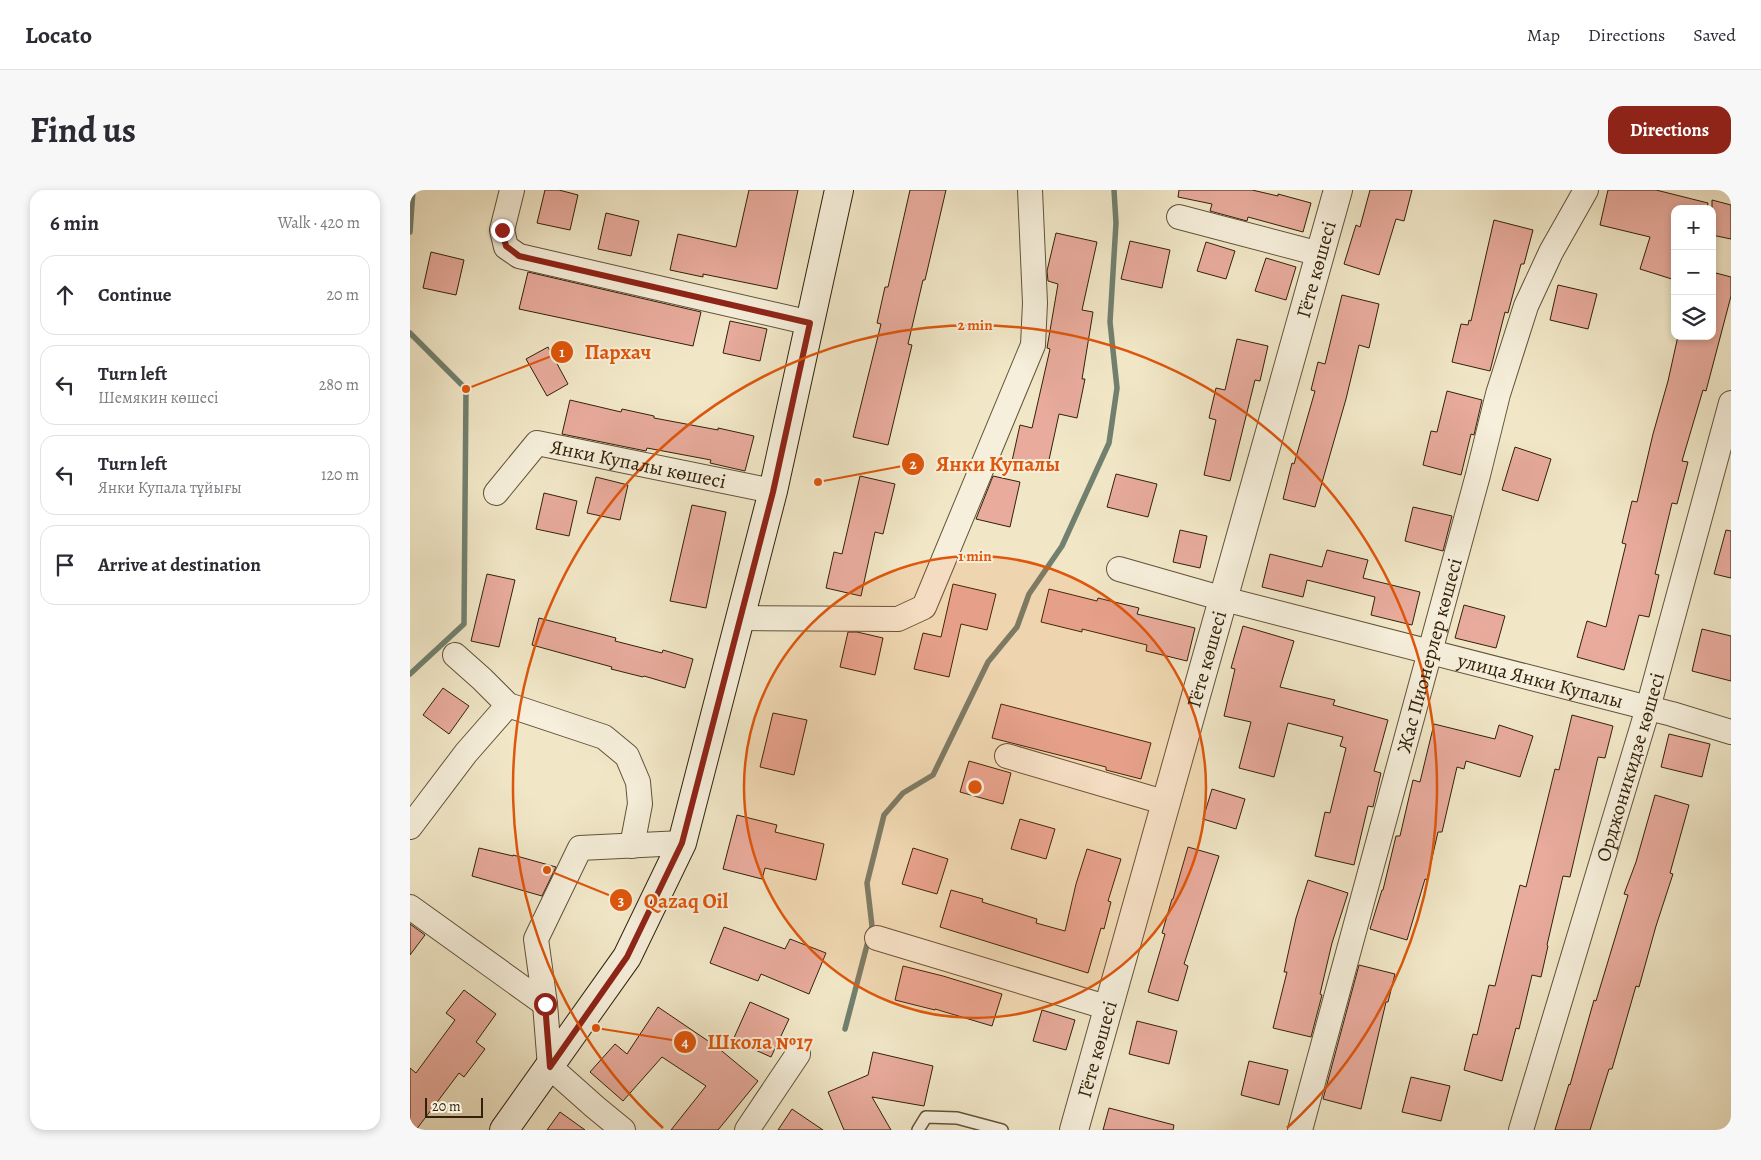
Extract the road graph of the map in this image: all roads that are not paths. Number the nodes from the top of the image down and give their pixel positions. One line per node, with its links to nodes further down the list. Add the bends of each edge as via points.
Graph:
1 (512, 190): 8 (street, via 502,230 506,246 519,256)
2 (839, 190): 8 (main road)
3 (1030, 190): 14 (street, via 1035,303 1033,345 924,607 898,619)
4 (1338, 190): 7 (main road, Гёте көшесі)
5 (1586, 190): 15 (street, Жас Пионерлер көшесі, via 1550,252 1526,306 1498,394)
6 (1179, 217): 7 (street)
7 (1320, 254): 13 (main road, Гёте көшесі)
8 (810, 323): 10 (main road)
9 (1731, 403): 18 (street, Орджоникидзе көшесі)
10 (773, 492): 11 (street, Янки Купалы көшесі, via 537,443); 14 (main road)
11 (496, 493)
12 (1119, 569): 13 (street, улица Янки Купалы)
13 (1224, 599): 15 (street, улица Янки Купалы); 21 (main road, Гёте көшесі)
14 (741, 618): 23 (main road)
15 (1431, 651): 18 (street, улица Янки Купалы); 37 (street, Жас Пионерлер көшесі)
16 (455, 655): 17 (street)
17 (508, 705): 22 (street); 24 (street, via 604,737 627,756 638,782 640,804)
18 (1648, 708): 19 (street, улица Янки Купалы); 38 (street, Орджоникидзе көшесі)
19 (1731, 732)
20 (1007, 756): 21 (street)
21 (1167, 803): 28 (main road, Гёте көшесі)
22 (410, 826)
23 (682, 843): 24 (street); 30 (main road, via 627,957)
24 (632, 846): 27 (street, via 580,848 536,939)
25 (410, 907): 27 (street)
26 (877, 938): 28 (street)
27 (545, 1004): 30 (street)
28 (1109, 1008): 36 (main road, Гёте көшесі)
29 (798, 1054): 33 (street)
30 (550, 1067): 31 (main road); 32 (street)
31 (504, 1130)
32 (623, 1130)
33 (747, 1130)
34 (918, 1130): 35 (lane, via 926,1117 958,1118)
35 (1002, 1130)
36 (1074, 1130)
37 (1300, 1130)
38 (1521, 1130)

